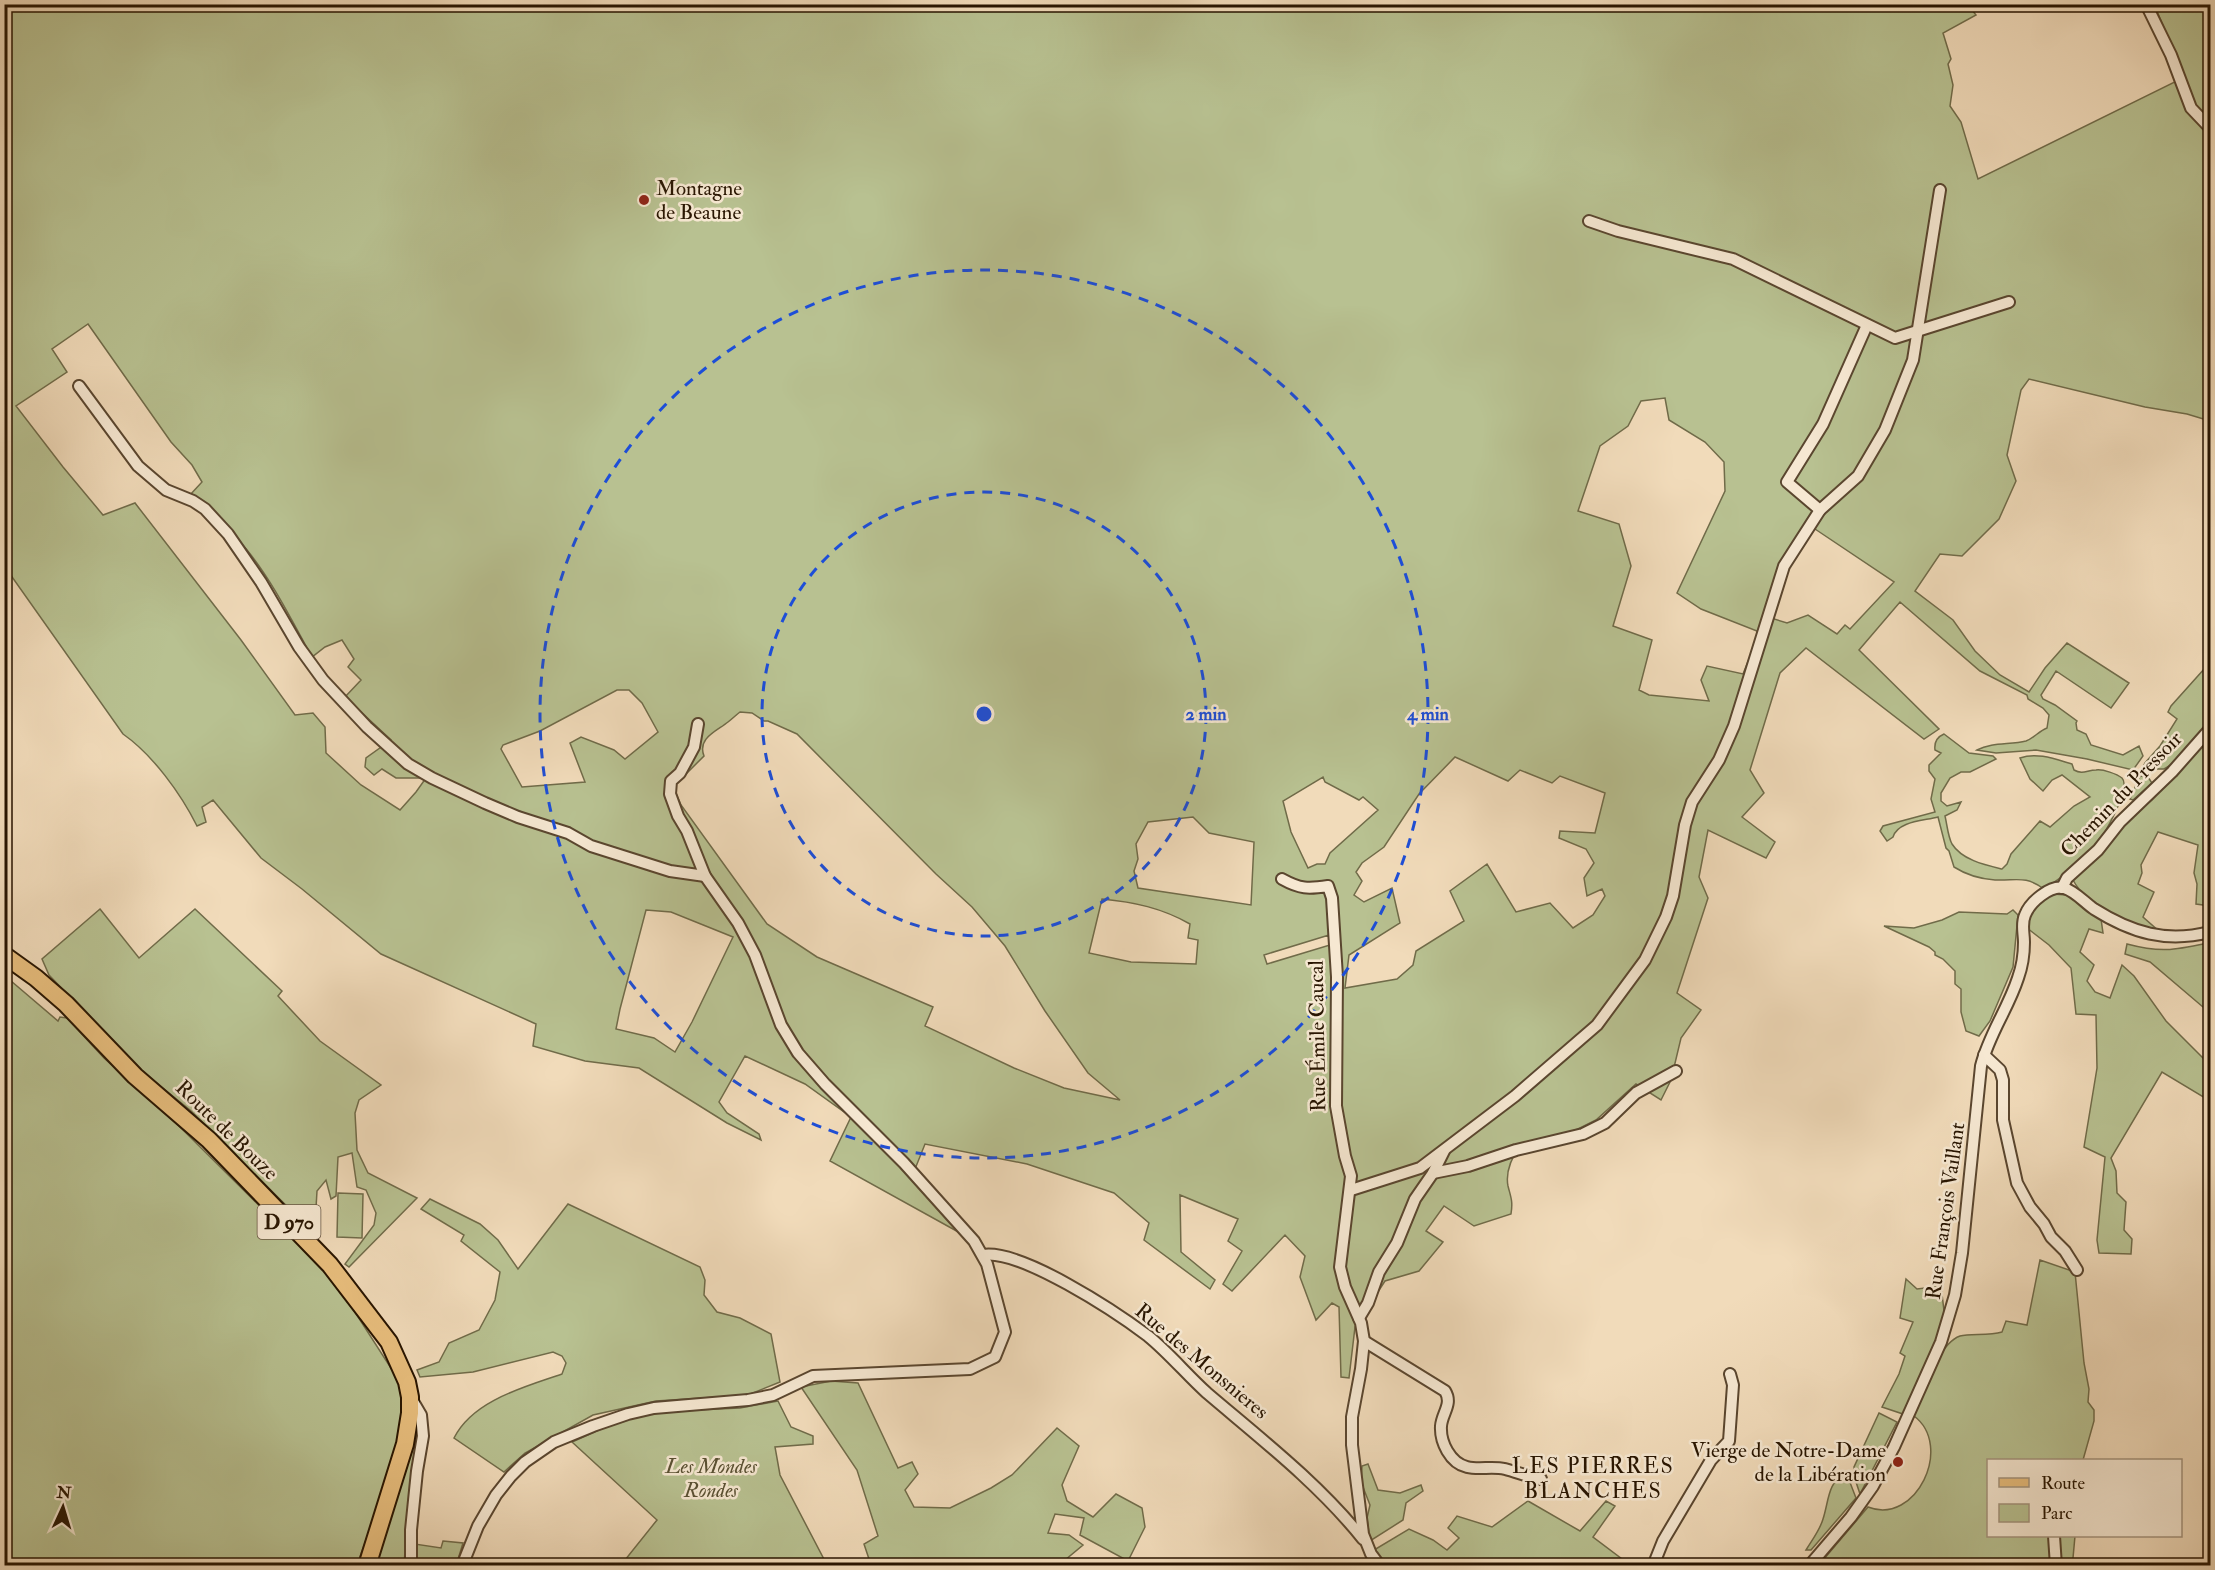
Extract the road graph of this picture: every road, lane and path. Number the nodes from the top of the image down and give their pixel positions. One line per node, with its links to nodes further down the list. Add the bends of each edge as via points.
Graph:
1 (2146, 4): 2 (street, via 2192,108)
2 (2211, 128)
3 (1940, 190): 7 (street)
4 (1589, 221): 6 (street, via 1733,259)
5 (2009, 302): 7 (street)
6 (1867, 325): 7 (street, via 1895,338); 9 (street, via 1823,424 1787,482)
7 (1918, 332): 9 (street, via 1913,360 1886,430 1858,476)
8 (79, 386): 12 (street, via 138,466 166,490 205,509 228,534 323,680 408,764 485,803 568,833 591,846 670,871)
9 (1820, 510): 19 (street, via 1784,566 1734,726 1719,760 1692,802 1666,917 1645,960 1597,1025 1515,1096)
10 (698, 724): 12 (street, via 690,756 670,785 670,794)
11 (2211, 729): 14 (street, Chemin du Pressoir, via 2067,878)
12 (705, 876): 22 (street, via 755,955 780,1025 798,1053 904,1163)
13 (1282, 879): 21 (street, Rue Émile Caucal, via 1298,887 1328,886 1332,898 1336,1106)
14 (2062, 888): 15 (street, via 2116,922 2153,935 2182,938); 17 (street, Rue François Vaillant, via 2044,894 2024,916 2021,969)
15 (2211, 932)
16 (4, 955): 27 (main road, Route de Bouze / D 970, via 66,1004 135,1076 209,1140 330,1265 389,1341)
17 (1984, 1055): 23 (street, via 2000,1070 2003,1080 2003,1120 2017,1183); 36 (street, Rue François Vaillant, via 1959,1275 1941,1342 1873,1486)
18 (1676, 1071): 20 (street, via 1636,1093 1605,1123 1583,1134)
19 (1446, 1148): 20 (street); 21 (street, via 1420,1168)
20 (1433, 1173): 24 (street, via 1415,1198)
21 (1351, 1190): 24 (street, Rue Émile Caucal, via 1340,1256 1343,1281)
22 (982, 1255): 30 (street, Rue des Monsnieres, via 1000,1255 1039,1271 1092,1298 1149,1338 1289,1462 1346,1518); 33 (street, via 1005,1332 995,1357 970,1369 813,1376 773,1395 654,1408 593,1426 554,1442 511,1476 478,1526)
23 (2077, 1270)
24 (1359, 1318): 25 (street, Rue Émile Caucal)
25 (1364, 1341): 28 (street, via 1445,1391 1449,1401 1441,1434 1448,1452 1459,1463); 30 (street, Rue Émile Caucal, via 1351,1437 1360,1523)
26 (1730, 1374): 35 (street, via 1733,1385 1729,1441 1711,1460 1663,1541)
27 (410, 1397): 31 (main road, Route de Bouze / D 970, via 405,1444); 32 (street, via 421,1415 423,1436 412,1518)
28 (1541, 1479)
29 (2054, 1537): 37 (street)
30 (1366, 1544): 34 (street, Rue des Monsnieres)
31 (367, 1566)
32 (411, 1566)
33 (462, 1566)
34 (1380, 1566)
35 (1653, 1566)
36 (1809, 1566)
37 (2056, 1566)

